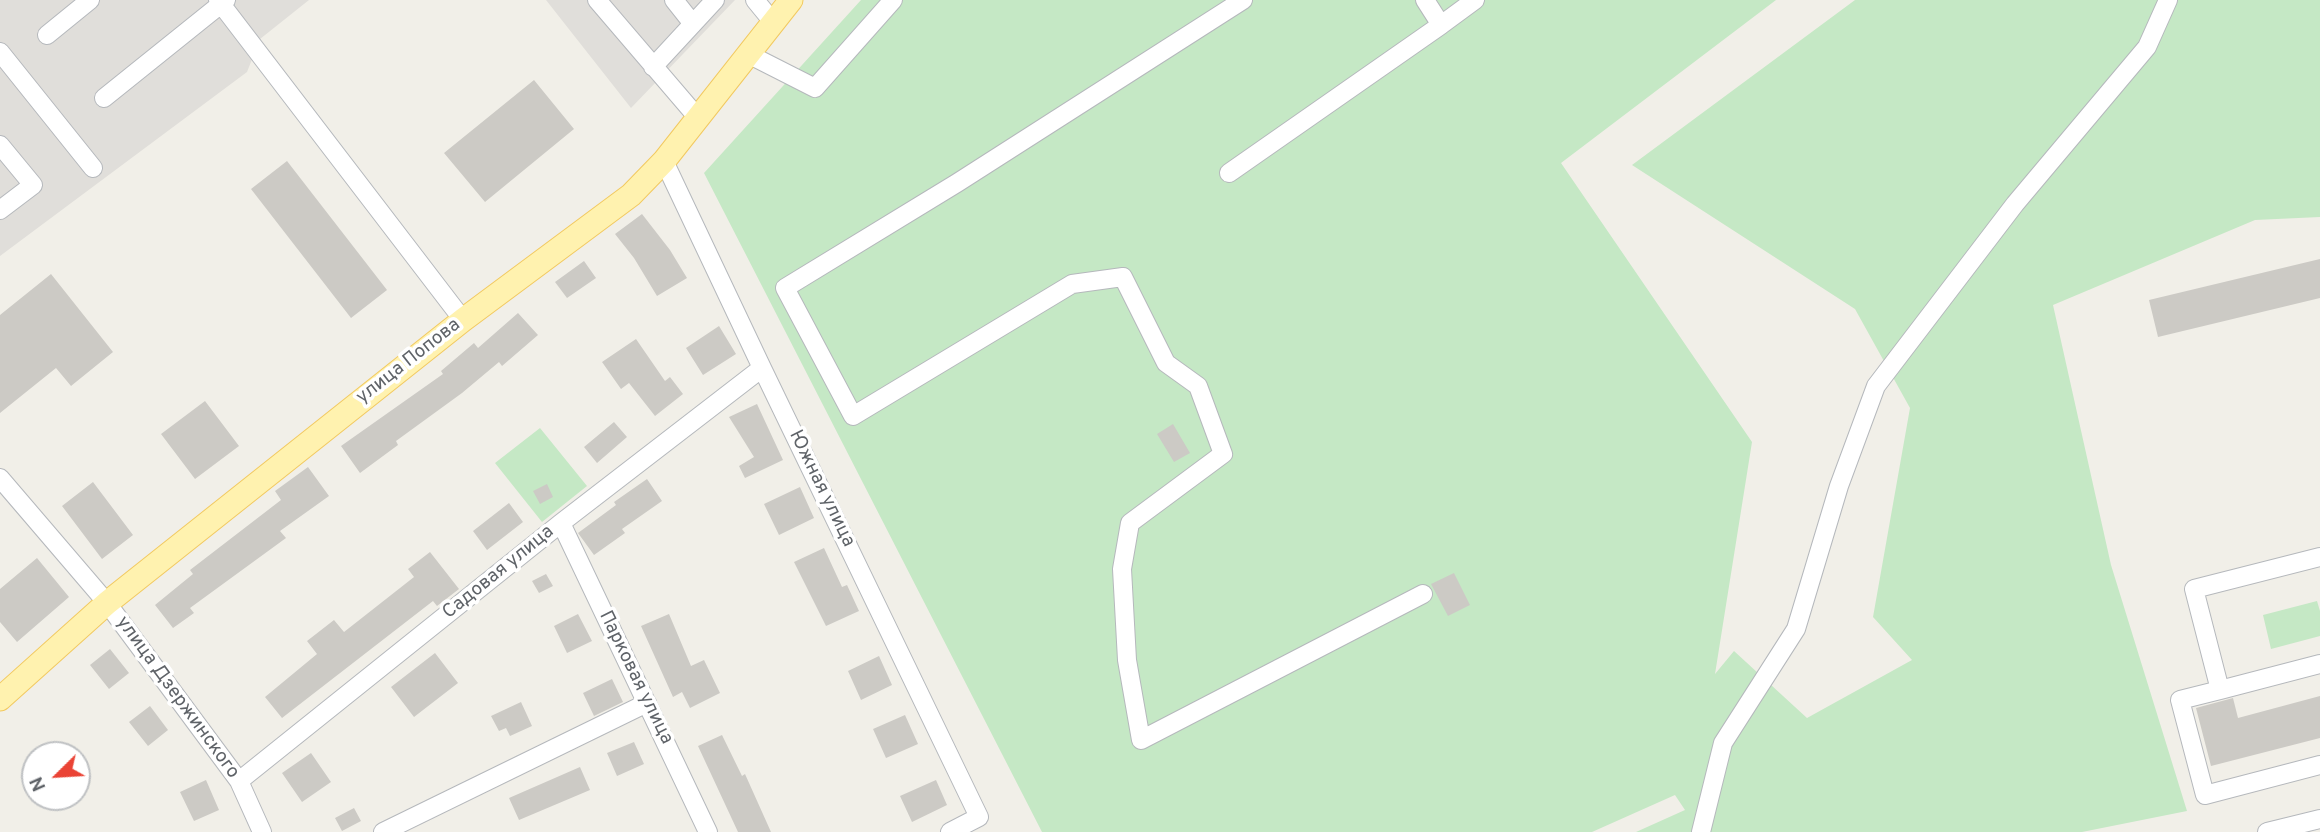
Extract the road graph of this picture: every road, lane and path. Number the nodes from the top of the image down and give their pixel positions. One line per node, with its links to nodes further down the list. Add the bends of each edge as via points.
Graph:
1 (90, 0): 16 (street)
2 (597, 0): 19 (street)
3 (674, 0): 14 (street)
4 (715, 0): 14 (street)
5 (755, 0): 13 (street)
6 (791, 0): 13 (main road, улица Попова)
7 (893, 0): 18 (street, via 815,88)
8 (1243, 0): 32 (street, via 785,288 853,416 1072,284 1123,277 1166,363 1198,386 1223,454 1130,523 1122,569 1127,660 1141,740)
9 (1425, 0): 15 (street)
10 (1475, 0): 15 (street)
11 (2168, 0): 45 (street, via 2147,47 2015,204 1876,386 1839,486 1796,629 1723,743)
12 (222, 1): 20 (street); 27 (street)
13 (772, 23): 18 (main road, улица Попова)
14 (694, 24): 19 (street)
15 (1441, 24): 25 (street)
16 (47, 34)
17 (0, 52): 24 (street)
18 (748, 54): 21 (main road, улица Попова)
19 (653, 67): 21 (street)
20 (104, 98)
21 (698, 118): 23 (main road, улица Попова)
22 (0, 145): 26 (street, via 33,185)
23 (664, 161): 27 (main road, улица Попова, via 631,195); 28 (street, Южная улица)
24 (93, 168)
25 (1229, 173)
26 (0, 210)
27 (463, 320): 33 (main road, улица Попова)
28 (762, 368): 30 (street, Садовая улица); 44 (street, Южная улица, via 979,817)
29 (0, 478): 33 (street, улица Дзержинского)
30 (561, 523): 37 (street, Парковая улица); 39 (street, Садовая улица)
31 (2320, 557): 35 (street, via 2194,589)
32 (1423, 594)
33 (107, 603): 36 (main road, улица Попова); 39 (street, улица Дзержинского)
34 (2320, 664): 35 (street)
35 (2220, 690): 38 (street, via 2180,700 2205,795)
36 (0, 699)
37 (647, 703): 42 (street); 43 (street, Парковая улица)
38 (2320, 765)
39 (239, 781): 41 (street, улица Дзержинского)
40 (2320, 819): 46 (street)
41 (262, 832)
42 (383, 832)
43 (708, 832)
44 (950, 832)
45 (1701, 832)
46 (2267, 832)

